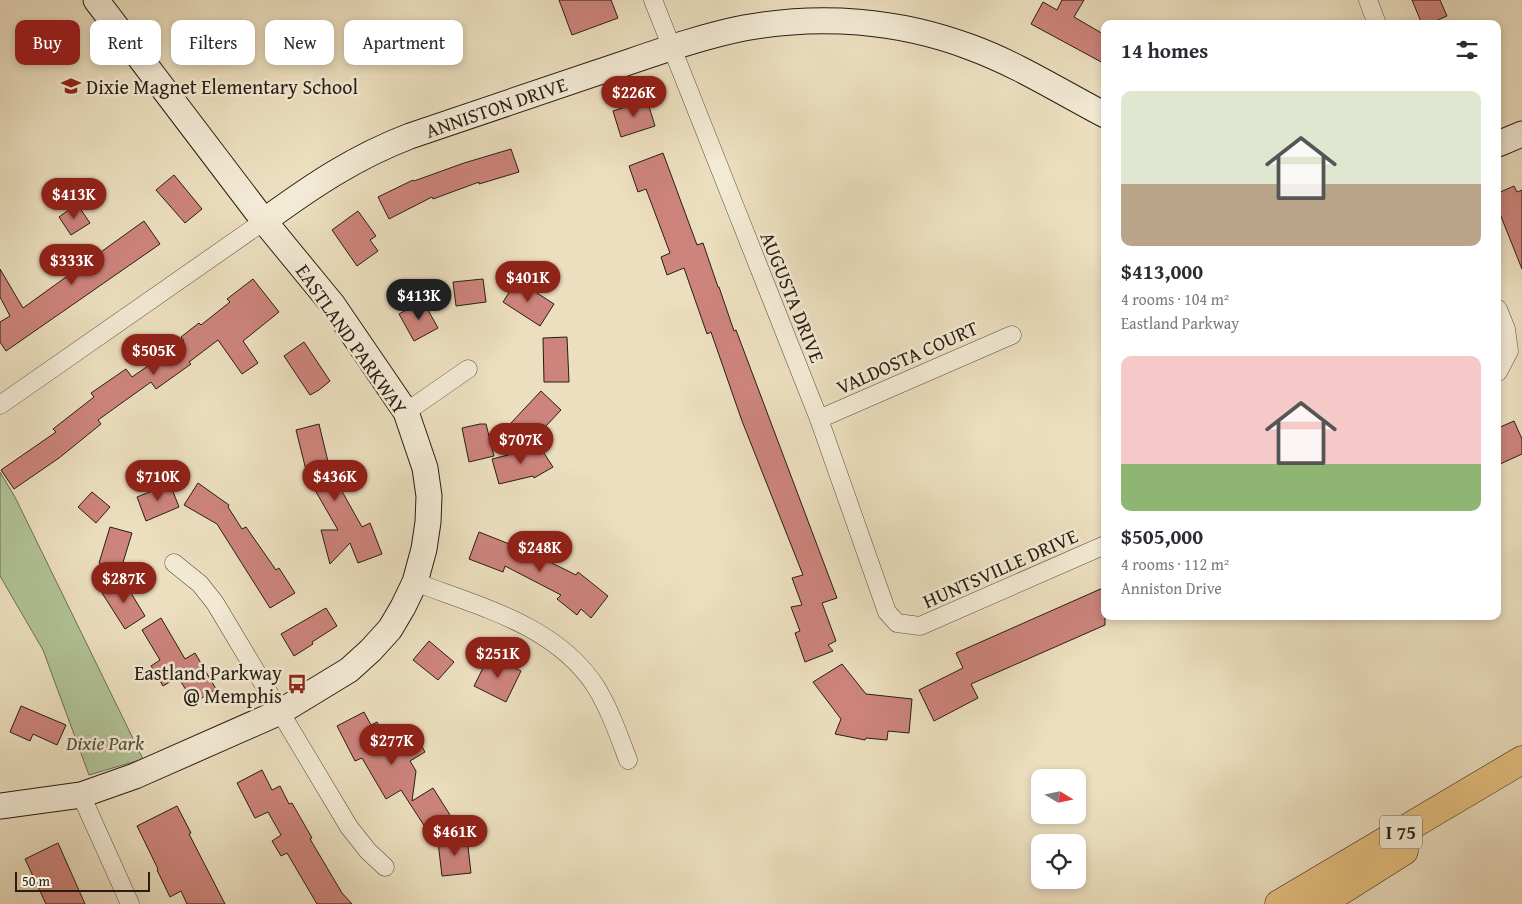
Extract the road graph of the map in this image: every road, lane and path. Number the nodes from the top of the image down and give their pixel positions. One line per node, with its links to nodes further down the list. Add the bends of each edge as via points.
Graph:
1 (96, 0): 9 (street, EASTLAND PARKWAY)
2 (652, 0): 5 (street, AUGUSTA DRIVE)
3 (1368, 0): 4 (street)
4 (1376, 20)
5 (671, 48): 6 (street, ANNISTON DRIVE, via 780,22 860,21 896,26 992,55); 9 (street, ANNISTON DRIVE, via 378,149 318,182); 16 (street, AUGUSTA DRIVE)
6 (1101, 113)
7 (1522, 134): 8 (street)
8 (1501, 143)
9 (264, 221): 14 (street, ANNISTON DRIVE); 15 (street, EASTLAND PARKWAY, via 332,305)
10 (1501, 316): 12 (street, via 1509,351)
11 (1012, 335): 16 (street, VALDOSTA COURT)
12 (1501, 366)
13 (468, 369): 15 (street)
14 (0, 405)
15 (406, 412): 19 (street, EASTLAND PARKWAY, via 425,468 429,496 424,549)
16 (819, 419): 20 (street, AUGUSTA DRIVE)
17 (1101, 547): 20 (street, HUNTSVILLE DRIVE, via 920,626 897,623)
18 (174, 563): 21 (street, via 200,584 215,603)
19 (415, 582): 21 (street, EASTLAND PARKWAY, via 390,629 372,650 349,670); 22 (street, via 517,621 550,639 576,662 596,687)
20 (887, 612)
21 (280, 712): 25 (street, EASTLAND PARKWAY, via 184,756); 27 (street, via 349,827)
22 (628, 760)
23 (1522, 760): 29 (highway, I 75)
24 (1522, 777): 30 (highway)
25 (81, 795): 26 (street, EASTLAND PARKWAY); 28 (street)
26 (0, 805)
27 (385, 867)
28 (130, 904)
29 (1280, 904)
30 (1320, 904)

